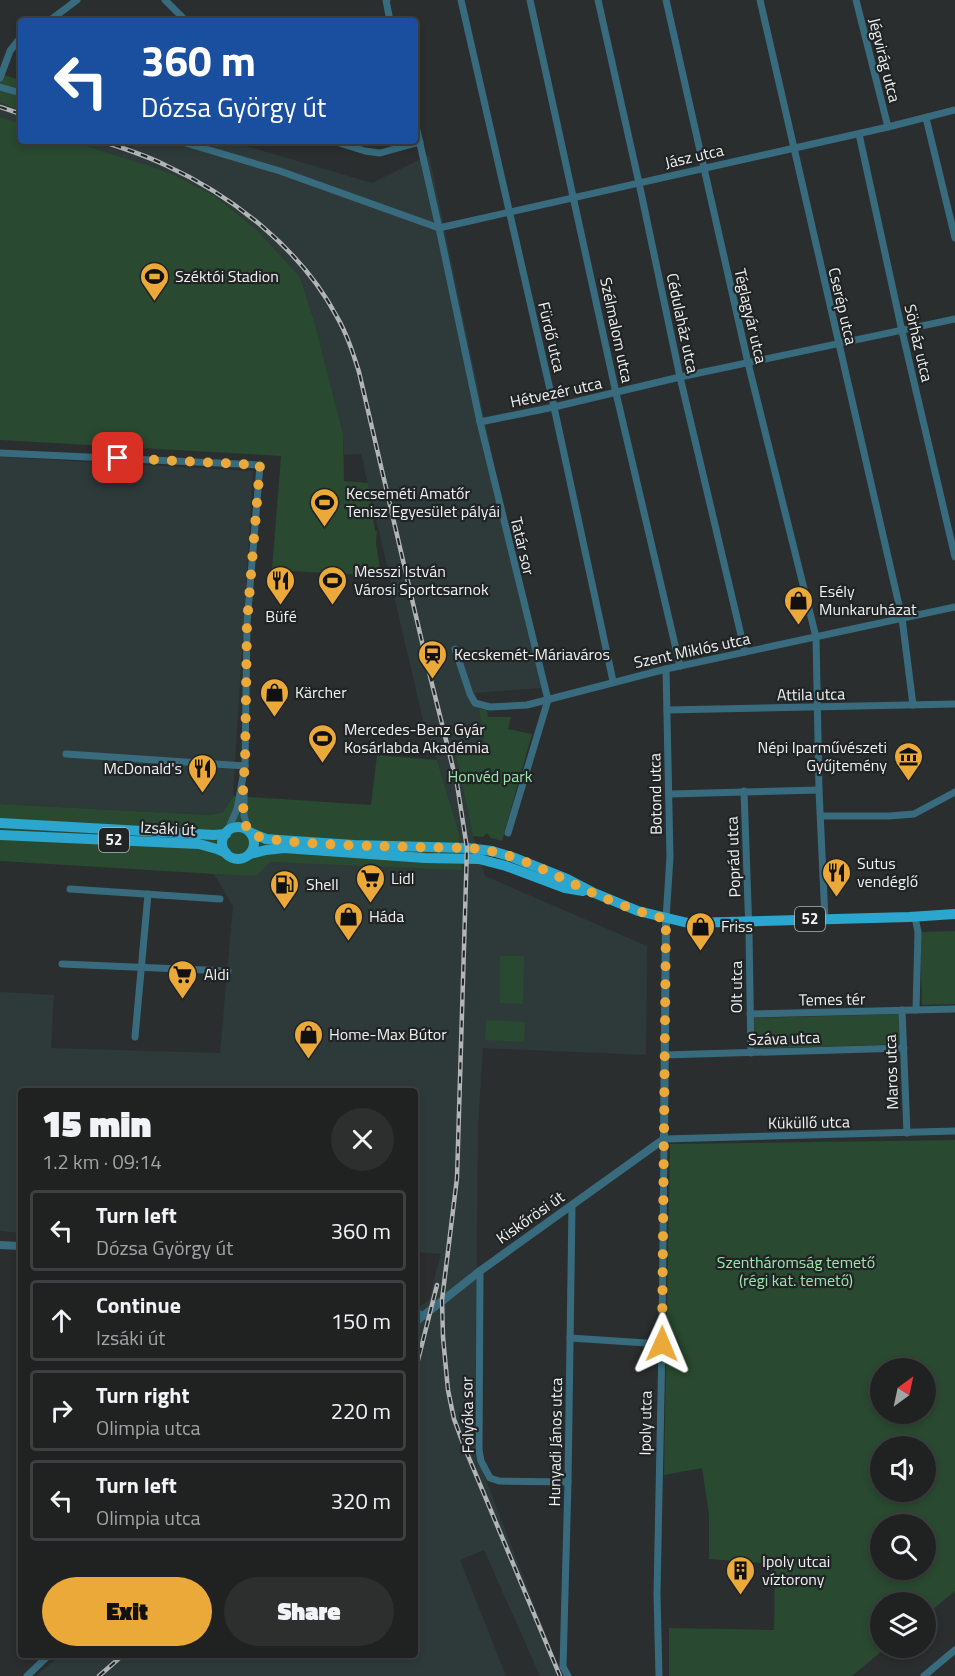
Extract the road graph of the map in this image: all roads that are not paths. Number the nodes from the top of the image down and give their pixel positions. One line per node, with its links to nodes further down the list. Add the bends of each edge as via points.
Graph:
1 (77, 0): 10 (street)
2 (165, 0): 11 (street)
3 (387, 0): 12 (street)
4 (461, 0): 30 (street, Fürdő utca)
5 (530, 0): 29 (street, Szélmalom utca)
6 (598, 0): 28 (street, Cédulaház utca)
7 (666, 0): 27 (street, Téglagyár utca)
8 (760, 0): 26 (street, Cserép utca)
9 (856, 0): 19 (street, Jégvirág utca)
10 (60, 18)
11 (183, 18)
12 (390, 18)
13 (18, 40): 14 (street)
14 (0, 78)
15 (0, 87): 16 (street)
16 (18, 92)
17 (955, 110): 18 (street, Jász utca)
18 (926, 118): 19 (street, Jász utca); 32 (street)
19 (888, 127): 21 (street, Jász utca)
20 (418, 134): 22 (street, Tatár sor)
21 (858, 134): 26 (street, Jász utca); 34 (street, Sörház utca)
22 (420, 142): 31 (street, Tatár sor)
23 (192, 144): 31 (street)
24 (343, 144): 25 (street, via 380,153)
25 (413, 144)
26 (793, 148): 27 (street, Jász utca); 35 (street, Cserép utca)
27 (705, 168): 28 (street, Jász utca); 36 (street, Téglagyár utca)
28 (639, 183): 29 (street, Jász utca); 37 (street, Cédulaház utca)
29 (574, 198): 30 (street, Jász utca); 38 (street, Szélmalom utca)
30 (509, 212): 31 (street, Jász utca); 39 (street, Fürdő utca)
31 (439, 228): 40 (street, Tatár sor)
32 (955, 238)
33 (955, 319): 34 (street, Hétvezér utca)
34 (902, 331): 35 (street, Hétvezér utca); 42 (street, Sörház utca)
35 (838, 344): 36 (street, Hétvezér utca); 44 (street, Cserép utca)
36 (748, 363): 37 (street, Hétvezér utca); 45 (street, Téglagyár utca)
37 (680, 377): 38 (street, Hétvezér utca); 47 (street, Cédulaház utca)
38 (616, 393): 39 (street, Hétvezér utca); 48 (street, Szélmalom utca)
39 (554, 407): 40 (street, Hétvezér utca); 50 (street, Fürdő utca)
40 (480, 422): 51 (street, Tatár sor)
41 (0, 453): 57 (street, via 260,465 247,623)
42 (955, 557)
43 (955, 607): 44 (street, Szent Miklós utca)
44 (902, 618): 45 (street, Szent Miklós utca); 53 (street, Cserép utca)
45 (816, 637): 47 (street, Szent Miklós utca); 54 (street, Téglagyár utca)
46 (455, 649): 51 (street, Szent Miklós utca, via 470,694 480,705 527,705)
47 (745, 652): 48 (street, Szent Miklós utca)
48 (680, 666): 49 (street, Szent Miklós utca)
49 (666, 669): 50 (street, Szent Miklós utca); 55 (street, Botond utca)
50 (614, 681): 51 (street, Szent Miklós utca)
51 (548, 700): 66 (street)
52 (955, 704): 53 (street, Attila utca)
53 (913, 705): 54 (street, Attila utca)
54 (818, 707): 55 (street, Attila utca); 59 (street, Téglagyár utca)
55 (667, 710): 61 (street, Botond utca)
56 (66, 754): 57 (street)
57 (245, 766): 58 (street)
58 (243, 780): 65 (street, via 244,816); 67 (street, via 237,809)
59 (819, 790): 60 (street); 63 (street, Téglagyár utca)
60 (744, 791): 61 (street); 79 (street, Poprád utca)
61 (670, 794): 77 (street, Botond utca)
62 (954, 794): 63 (street, via 914,814)
63 (821, 816): 78 (street, Téglagyár utca)
64 (0, 823): 67 (main road, Izsáki út / 52)
65 (250, 832): 67 (main road, 52, via 239,827); 70 (main road, via 254,843); 71 (main road, 52, via 272,840 467,848)
66 (508, 832)
67 (226, 833): 69 (main road)
68 (0, 835): 69 (main road, Izsáki út / 52, via 199,844)
69 (226, 853): 70 (main road, 52, via 239,859)
70 (250, 854): 71 (main road, 52, via 284,848 425,858)
71 (499, 858): 77 (main road, 52, via 567,879 638,911)
72 (70, 889): 73 (street)
73 (148, 894): 74 (street); 81 (street)
74 (220, 899)
75 (955, 914): 76 (main road, 52)
76 (915, 916): 78 (main road, 52); 85 (street)
77 (666, 919): 79 (main road, 52, via 688,923); 90 (street, Ipoly utca)
78 (825, 919): 79 (main road, 52)
79 (748, 922): 86 (street, Olt utca)
80 (62, 964): 81 (street)
81 (141, 967): 82 (street); 87 (street)
82 (228, 971)
83 (955, 1009): 85 (street, Temes tér)
84 (902, 1010): 85 (street, Temes tér); 86 (street, Temes tér); 88 (street, Maros utca)
85 (916, 1010)
86 (750, 1014): 89 (street, Olt utca)
87 (135, 1037)
88 (904, 1048): 89 (street, Száva utca); 92 (street, Maros utca)
89 (751, 1053): 90 (street, Száva utca)
90 (664, 1055): 93 (street, Ipoly utca)
91 (955, 1131): 92 (street, Küküllő utca)
92 (907, 1133): 93 (street, Küküllő utca)
93 (664, 1139): 94 (street, Kiskőrösi út); 100 (street, Ipoly utca)
94 (572, 1206): 97 (street, Kiskőrösi út); 99 (street, Hunyadi János utca)
95 (0, 1245): 96 (street)
96 (18, 1246)
97 (480, 1271): 98 (street, Kiskőrösi út); 101 (street, Folyóka sor, via 481,1461 490,1478 499,1481)
98 (419, 1315)
99 (570, 1338): 100 (street); 101 (street, Hunyadi János utca)
100 (662, 1344): 106 (street, Ipoly utca)
101 (568, 1482): 105 (street, Hunyadi János utca, via 563,1667)
102 (955, 1650): 107 (street)
103 (46, 1658): 104 (street)
104 (27, 1676)
105 (568, 1676)
106 (659, 1676)
107 (924, 1676)

